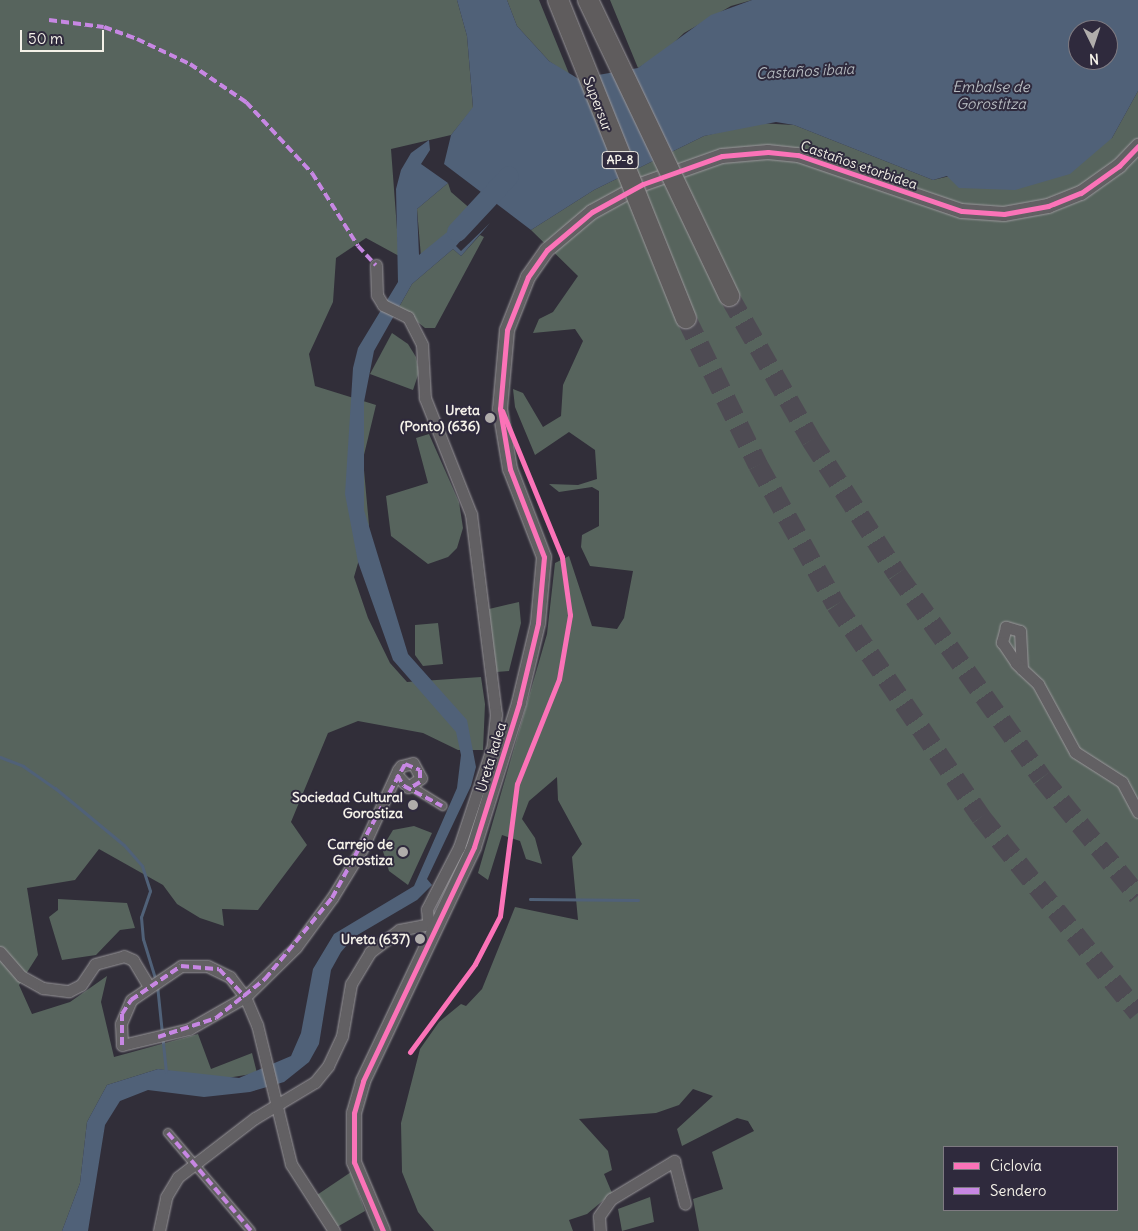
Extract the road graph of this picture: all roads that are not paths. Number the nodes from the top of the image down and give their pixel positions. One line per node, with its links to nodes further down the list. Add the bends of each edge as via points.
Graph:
1 (558, 0): 7 (highway, Supersur / AP-8, bridge)
2 (588, 0): 6 (highway, AP-8, bridge)
3 (1138, 146): 4 (street, Castaños etorbidea, via 1119,166 1081,193 1048,206 1004,214 962,211 798,155 730,155 700,161 617,197)
4 (547, 250): 13 (street, Ureta kalea, via 520,292 506,330 500,409 510,469 544,557 538,624 520,703 474,848)
5 (376, 265): 13 (street, Ureta kalea, via 375,286 382,305 408,318 422,346 425,398 471,514 496,714 493,745 459,847 427,909)
6 (729, 296)
7 (686, 318)
8 (1022, 669): 12 (street, via 1038,684 1075,752 1122,782)
9 (397, 774): 10 (street, via 400,784); 10 (street, via 405,764 418,766 421,778); 16 (street, via 362,848 296,947)
10 (412, 787): 11 (street)
11 (442, 806)
12 (1138, 812)
13 (432, 922): 17 (street, via 399,930 370,952 351,984 342,1036 328,1066 314,1082); 24 (street, Ureta kalea, via 359,1096 352,1138 354,1162)
14 (0, 952): 15 (street, via 21,976 43,988 69,991 81,985 95,964 124,956 134,960)
15 (148, 984): 16 (street, via 181,966 195,964 219,969); 16 (street, via 122,1014 122,1045 171,1034 216,1018)
16 (245, 997): 17 (street, via 260,1036)
17 (278, 1107): 19 (street); 23 (street, via 291,1164)
18 (168, 1133): 19 (street)
19 (194, 1162): 21 (street, via 166,1197); 22 (street)
20 (685, 1204): 25 (street, via 674,1162 611,1199 599,1216)
21 (159, 1231)
22 (251, 1231)
23 (334, 1231)
24 (383, 1231)
25 (600, 1231)

